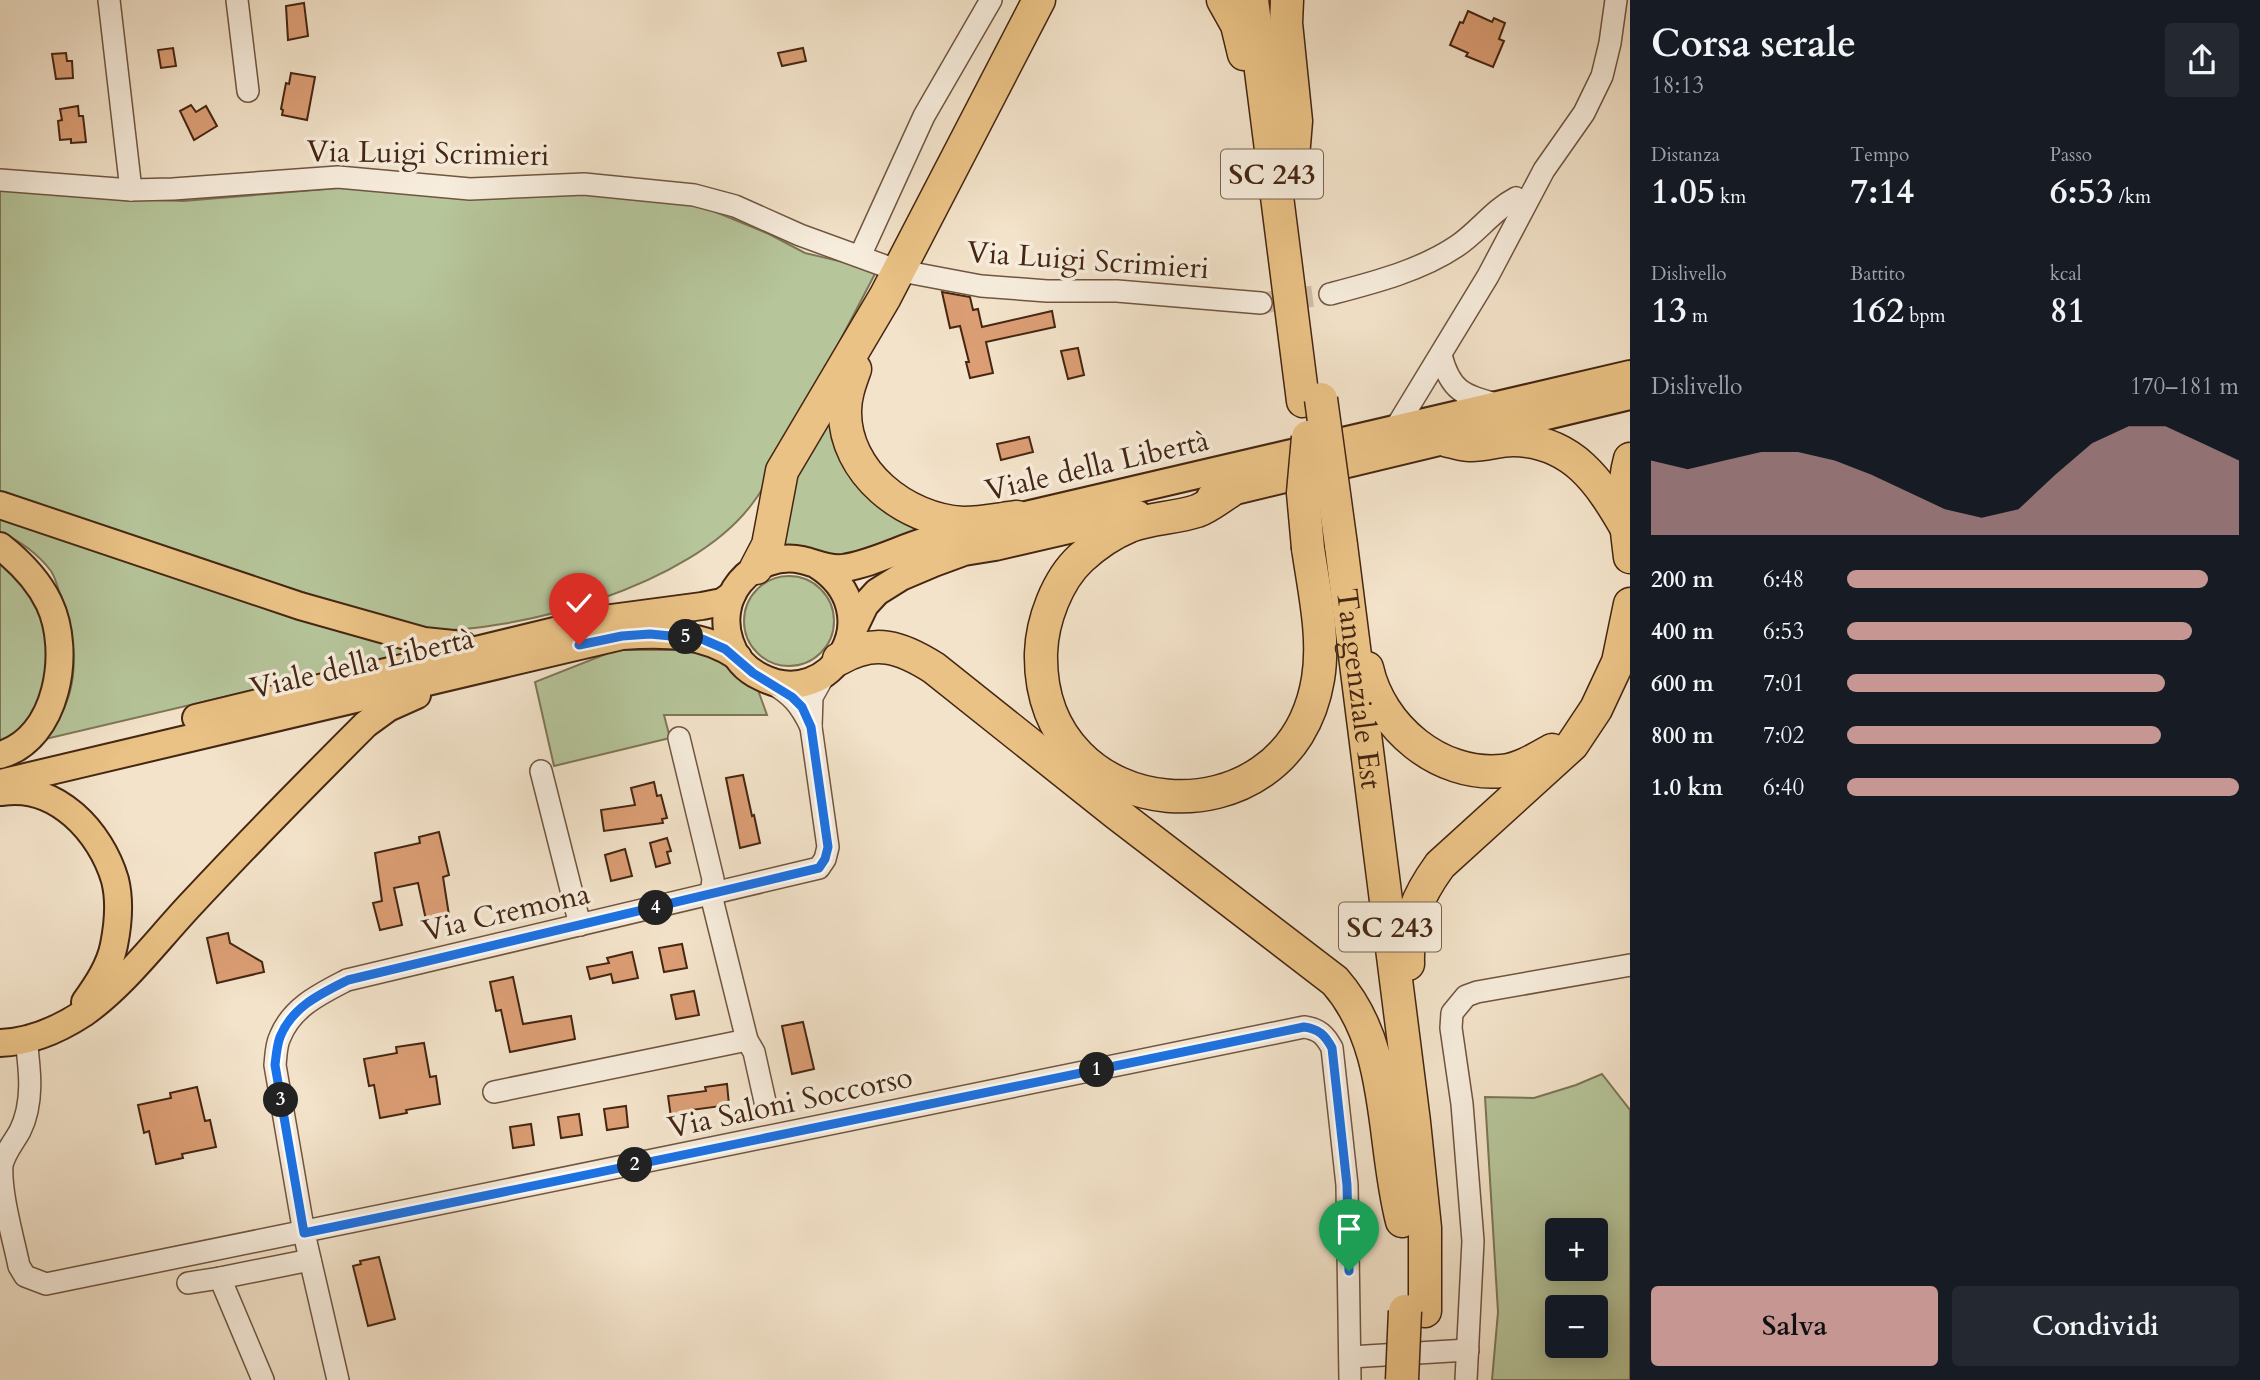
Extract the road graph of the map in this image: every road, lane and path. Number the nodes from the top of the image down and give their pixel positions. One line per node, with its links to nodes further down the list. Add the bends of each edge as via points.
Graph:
1 (110, 0): 15 (street)
2 (237, 0): 12 (street)
3 (991, 0): 17 (street, via 924,116)
4 (1039, 0): 11 (highway)
5 (1047, 0): 11 (highway)
6 (1223, 0): 13 (highway, via 1242,42 1254,122)
7 (1252, 0): 13 (highway, SC 243)
8 (1272, 0): 13 (highway, SC 243)
9 (1287, 0): 13 (highway, via 1296,121)
10 (1616, 0): 16 (street, via 1602,76 1584,113)
11 (1017, 46): 19 (highway)
12 (248, 91)
13 (1282, 170): 26 (highway, SC 243, bridge)
14 (0, 180): 15 (street, Via Luigi Scrimieri)
15 (131, 190): 17 (street, Via Luigi Scrimieri, via 338,177 471,189 584,184 694,195 735,206)
16 (1524, 204): 20 (street, via 1516,198 1503,204 1453,249 1390,278); 22 (street)
17 (860, 256): 19 (street, Via Luigi Scrimieri)
18 (912, 273): 21 (street, Via Luigi Scrimieri, via 981,286)
19 (885, 281): 32 (highway, via 848,388 845,411 855,456 890,496 938,519 964,523); 37 (highway, via 782,471 768,545)
20 (1330, 294)
21 (1261, 303)
22 (1441, 355): 25 (street, via 1446,375 1457,389); 27 (street)
23 (1630, 374): 25 (main road)
24 (1630, 396): 28 (main road)
25 (1499, 405): 27 (main road)
26 (1317, 436): 34 (highway, bridge, via 1343,486); 34 (highway, bridge, via 1303,493)
27 (1398, 440): 28 (main road); 30 (main road, Viale della Libertà); 32 (main road, Viale della Libertà)
28 (1448, 441): 33 (highway, via 1471,446 1513,440 1540,443 1575,460 1596,479)
29 (1630, 459): 33 (highway, via 1626,474)
30 (1229, 492): 34 (highway, via 1198,510 1130,526 1108,538 1080,559 1061,584 1049,611 1042,638 1044,695 1070,747 1115,783 1178,797 1213,794 1243,783 1283,753 1297,737 1318,678 1318,626); 42 (main road, Viale della Libertà, via 964,552 934,563 877,592 865,605)
31 (0, 505): 40 (main road, via 300,606 424,641 457,645)
32 (1017, 517): 36 (main road, Viale della Libertà, via 928,540 858,565)
33 (1629, 538)
34 (1330, 545): 45 (highway, via 1371,687 1393,724 1439,759 1468,769 1504,771 1528,764 1575,732); 61 (highway, Tangenziale Est / SC 243); 62 (highway, Tangenziale Est / SC 243)
35 (0, 546): 48 (main road, via 27,571 50,604 60,643 54,695 45,717 34,736)
36 (817, 565): 37 (main road, Viale della Libertà, via 789,558); 42 (main road, via 839,583 848,599 852,617)
37 (756, 568): 38 (main road, Viale della Libertà)
38 (732, 595): 40 (main road, Viale della Libertà, via 722,602 604,619); 43 (main road, via 726,627)
39 (1630, 604): 45 (highway, via 1618,663)
40 (521, 639): 49 (main road, Viale della Libertà)
41 (579, 645): 43 (main road, Viale della Libertà, via 622,636 670,635 715,643); 51 (main road, Viale della Libertà); 56 (main road, via 415,696 366,724 239,852 124,978)
42 (839, 655): 44 (main road, via 817,677 796,684); 46 (street, Via Cremona, via 812,697); 62 (highway, via 880,647 904,651 934,668 1335,981 1356,1007 1371,1042)
43 (737, 657): 44 (main road, Viale della Libertà)
44 (765, 679): 46 (street, Via Cremona, via 802,707)
45 (1596, 709): 61 (highway, via 1572,745 1440,865 1412,913 1408,942 1417,1086)
46 (811, 727): 53 (street, Via Cremona, via 828,847 825,859 819,868)
47 (679, 738): 53 (street, via 713,879)
48 (0, 755)
49 (0, 765)
50 (541, 771): 54 (street)
51 (0, 783)
52 (0, 792): 56 (main road, via 41,795 78,818 96,838 115,882 114,947 98,984)
53 (711, 895): 54 (street, Via Cremona); 57 (street)
54 (580, 925): 63 (street, Via Cremona, via 348,980 312,998 293,1015 279,1038 275,1065)
55 (1630, 965): 68 (street, via 1477,992 1466,996 1451,1013 1473,1241)
56 (62, 1026): 58 (main road)
57 (747, 1040): 59 (street); 60 (street)
58 (13, 1042): 63 (street, Via Saloni Soccorso, via 31,1073 25,1118 1,1173 19,1266 25,1276 46,1284)
59 (494, 1093)
60 (766, 1106)
61 (1414, 1122): 67 (highway, Tangenziale Est / SC 243, via 1425,1228)
62 (1402, 1221): 67 (highway, Tangenziale Est / SC 243)
63 (304, 1233): 64 (street, Via Cremona); 69 (street, Via Saloni Soccorso, via 1304,1027 1325,1035 1332,1048 1347,1185)
64 (310, 1260): 65 (street); 71 (street, Via Cremona)
65 (220, 1278): 66 (street); 70 (street)
66 (188, 1283)
67 (1415, 1311): 73 (highway, Tangenziale Est / SC 243, bridge); 74 (highway, Tangenziale Est / SC 243)
68 (1468, 1350): 69 (street); 75 (street)
69 (1350, 1357): 72 (street, Via Saloni Soccorso)
70 (263, 1380)
71 (338, 1380)
72 (1350, 1380)
73 (1402, 1380)
74 (1423, 1380)
75 (1466, 1380)

